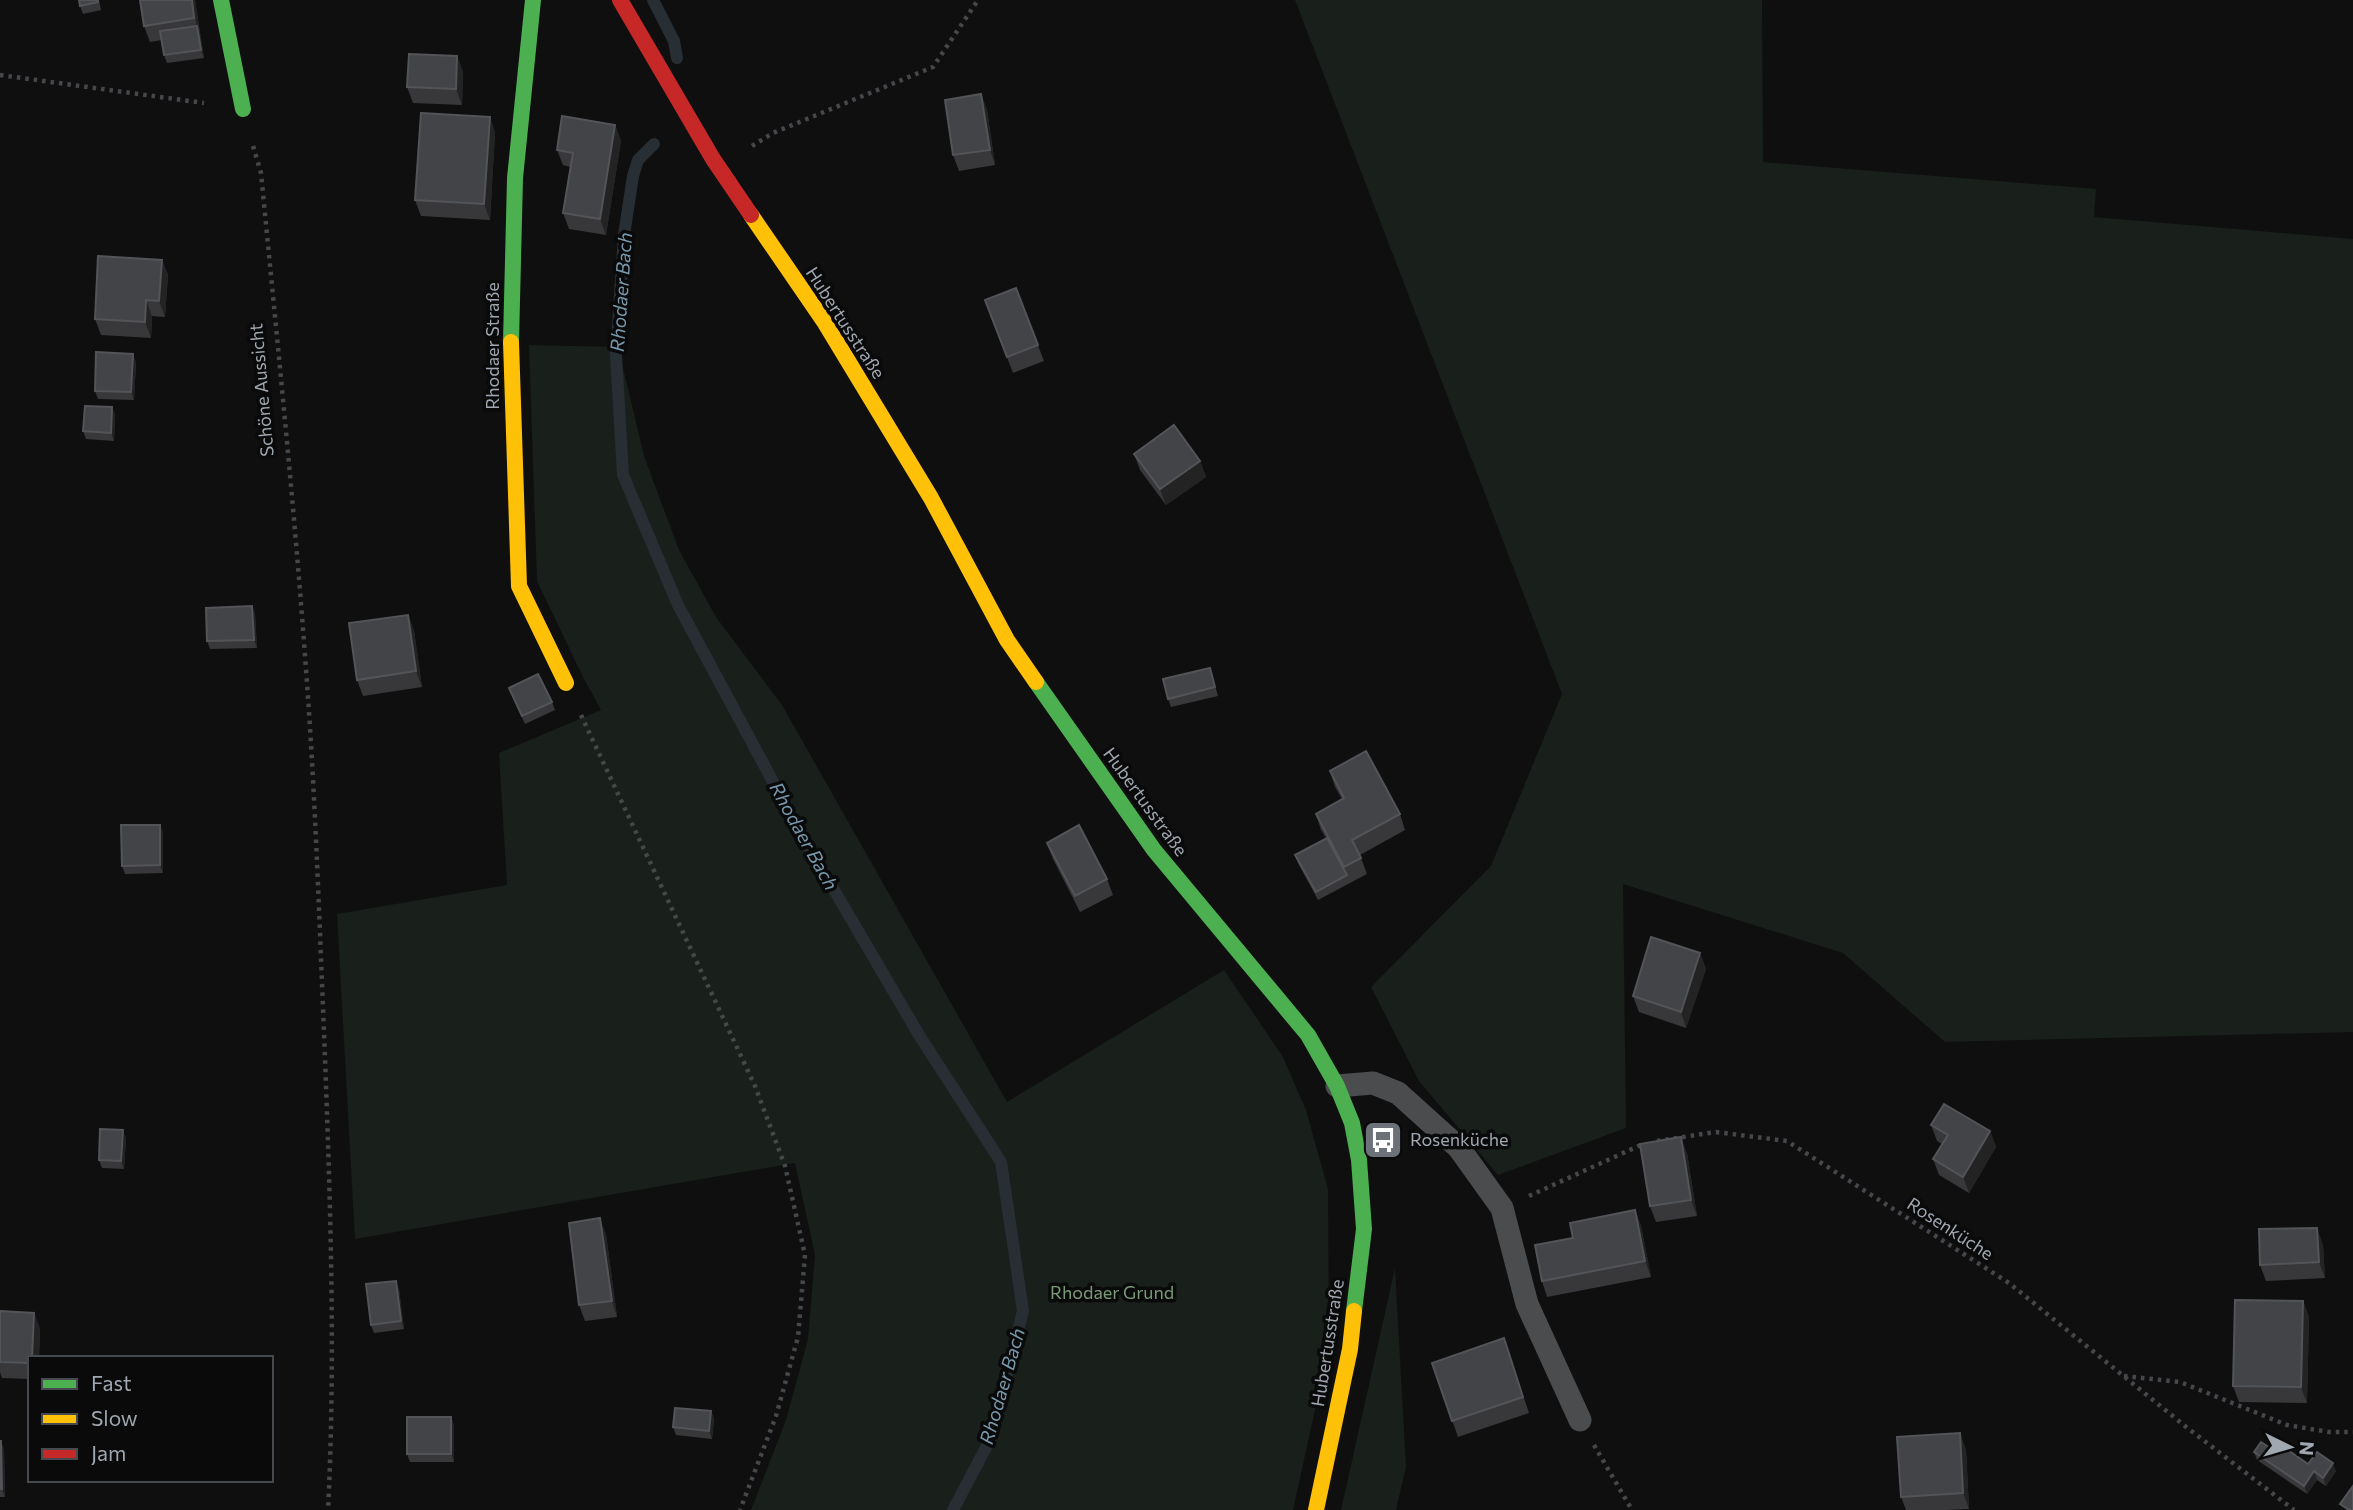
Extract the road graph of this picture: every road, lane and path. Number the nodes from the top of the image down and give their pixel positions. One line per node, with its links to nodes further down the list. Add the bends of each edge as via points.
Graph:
1 (221, 0): 6 (street)
2 (533, 0): 8 (street, Rhodaer Straße, via 515,178 511,331 519,586)
3 (620, 0): 7 (street)
4 (978, 0): 7 (path, via 933,67)
5 (0, 75): 6 (path)
6 (243, 109): 14 (path, Schöne Aussicht, via 261,173 306,671 331,1205)
7 (715, 163): 9 (street, Hubertusstraße, via 832,335 931,498 1007,640 1154,850 1308,1035)
8 (566, 683): 15 (path, via 755,1086 785,1166 805,1255 798,1337 776,1416)
9 (1337, 1086): 10 (lane, via 1373,1083 1398,1093 1459,1148); 16 (street, Hubertusstraße, via 1352,1123 1359,1160 1364,1229 1350,1349)
10 (1502, 1209): 11 (path, Rosenküche, via 1639,1144 1716,1132 1787,1141 2009,1283); 12 (lane, via 1527,1304)
11 (2124, 1376): 13 (path, via 2180,1382 2287,1424); 18 (path, Rosenküche)
12 (1580, 1420): 17 (path)
13 (2353, 1432)
14 (328, 1510)
15 (740, 1510)
16 (1315, 1510)
17 (1632, 1510)
18 (2294, 1510)

